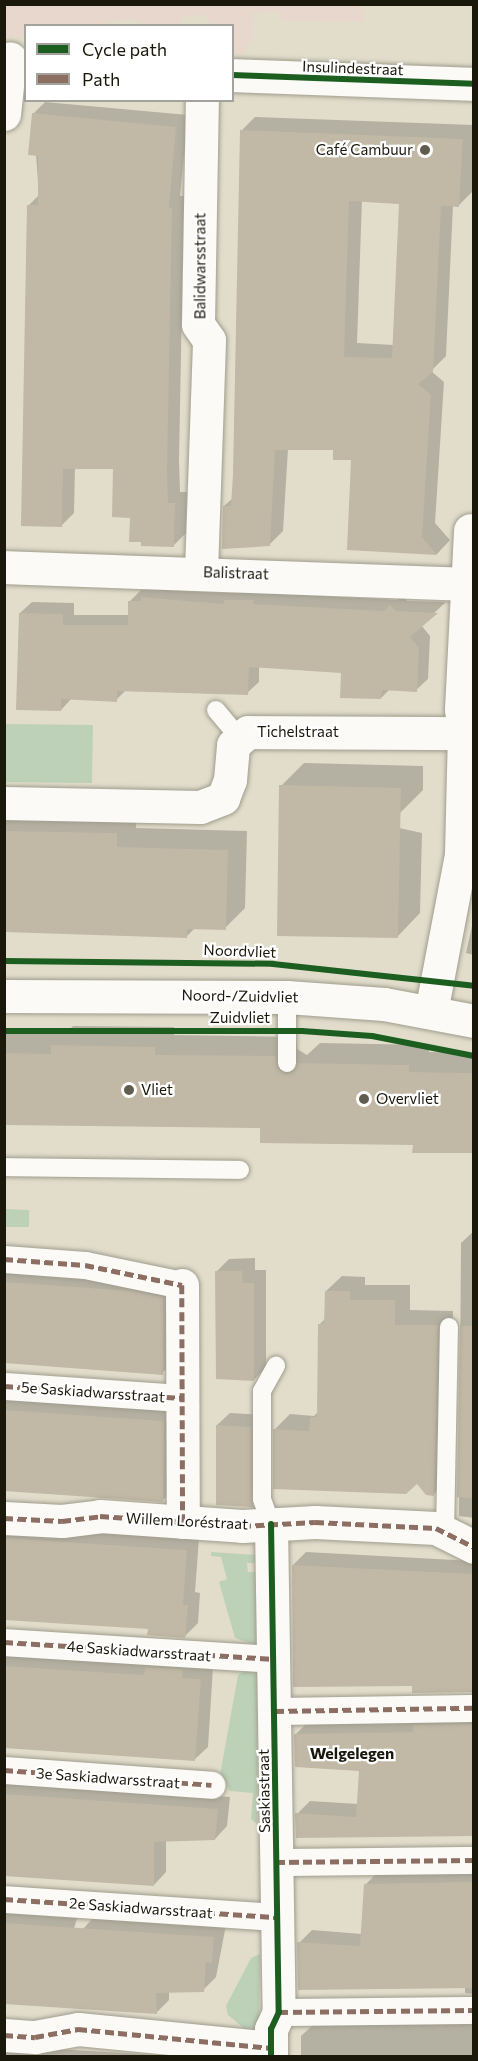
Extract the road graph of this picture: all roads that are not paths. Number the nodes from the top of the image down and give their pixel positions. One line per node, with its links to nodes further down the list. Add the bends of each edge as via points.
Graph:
1 (13, 58): 5 (street)
2 (234, 75): 3 (street, Insulindestraat)
3 (474, 84)
4 (202, 102): 8 (street, Balidwarsstraat, via 198,324 209,340)
5 (4, 114)
6 (470, 530): 9 (street)
7 (4, 567): 8 (street, Balistraat)
8 (201, 571): 9 (street, Balistraat)
9 (467, 584): 10 (street)
10 (468, 677): 12 (street)
11 (216, 710): 13 (lane)
12 (464, 733): 13 (street, Tichelstraat, via 259,730); 15 (street)
13 (239, 737): 14 (street, Tichelstraat, via 230,754 228,790 212,805)
14 (4, 803)
15 (467, 855): 18 (street)
16 (4, 996): 17 (street, Noord-/Zuidvliet)
17 (287, 997): 18 (street, Noord-/Zuidvliet); 20 (lane)
18 (431, 1012): 19 (street, Noord-/Zuidvliet)
19 (474, 1021)
20 (287, 1063)
21 (4, 1167): 22 (lane)
22 (240, 1170)
23 (4, 1259): 24 (street, via 85,1265)
24 (182, 1285): 28 (street)
25 (449, 1328): 32 (lane)
26 (276, 1366): 31 (lane, via 262,1391 262,1499)
27 (4, 1386): 28 (street, 5e Saskiadwarsstraat)
28 (182, 1398): 30 (street)
29 (4, 1518): 30 (street, Willem Loréstraat, via 62,1521 100,1516)
30 (183, 1522): 31 (street, Willem Loréstraat)
31 (271, 1524): 32 (street, Willem Loréstraat, via 326,1522 436,1528); 34 (street, Saskiastraat)
32 (460, 1540)
33 (4, 1642): 34 (street, 4e Saskiadwarsstraat)
34 (274, 1659): 36 (street, Saskiastraat)
35 (474, 1708): 36 (street)
36 (275, 1711): 40 (street, Saskiastraat)
37 (4, 1770): 38 (street, 3e Saskiadwarsstraat)
38 (211, 1785)
39 (474, 1860): 40 (street)
40 (276, 1862): 42 (street, Saskiastraat)
41 (4, 1899): 42 (street, 2e Saskiadwarsstraat)
42 (277, 1917): 44 (street, Saskiastraat)
43 (474, 2010): 44 (street)
44 (279, 2012): 46 (street, Saskiastraat, via 271,2030)
45 (4, 2035): 46 (street, via 35,2037 78,2030)
46 (271, 2052)

